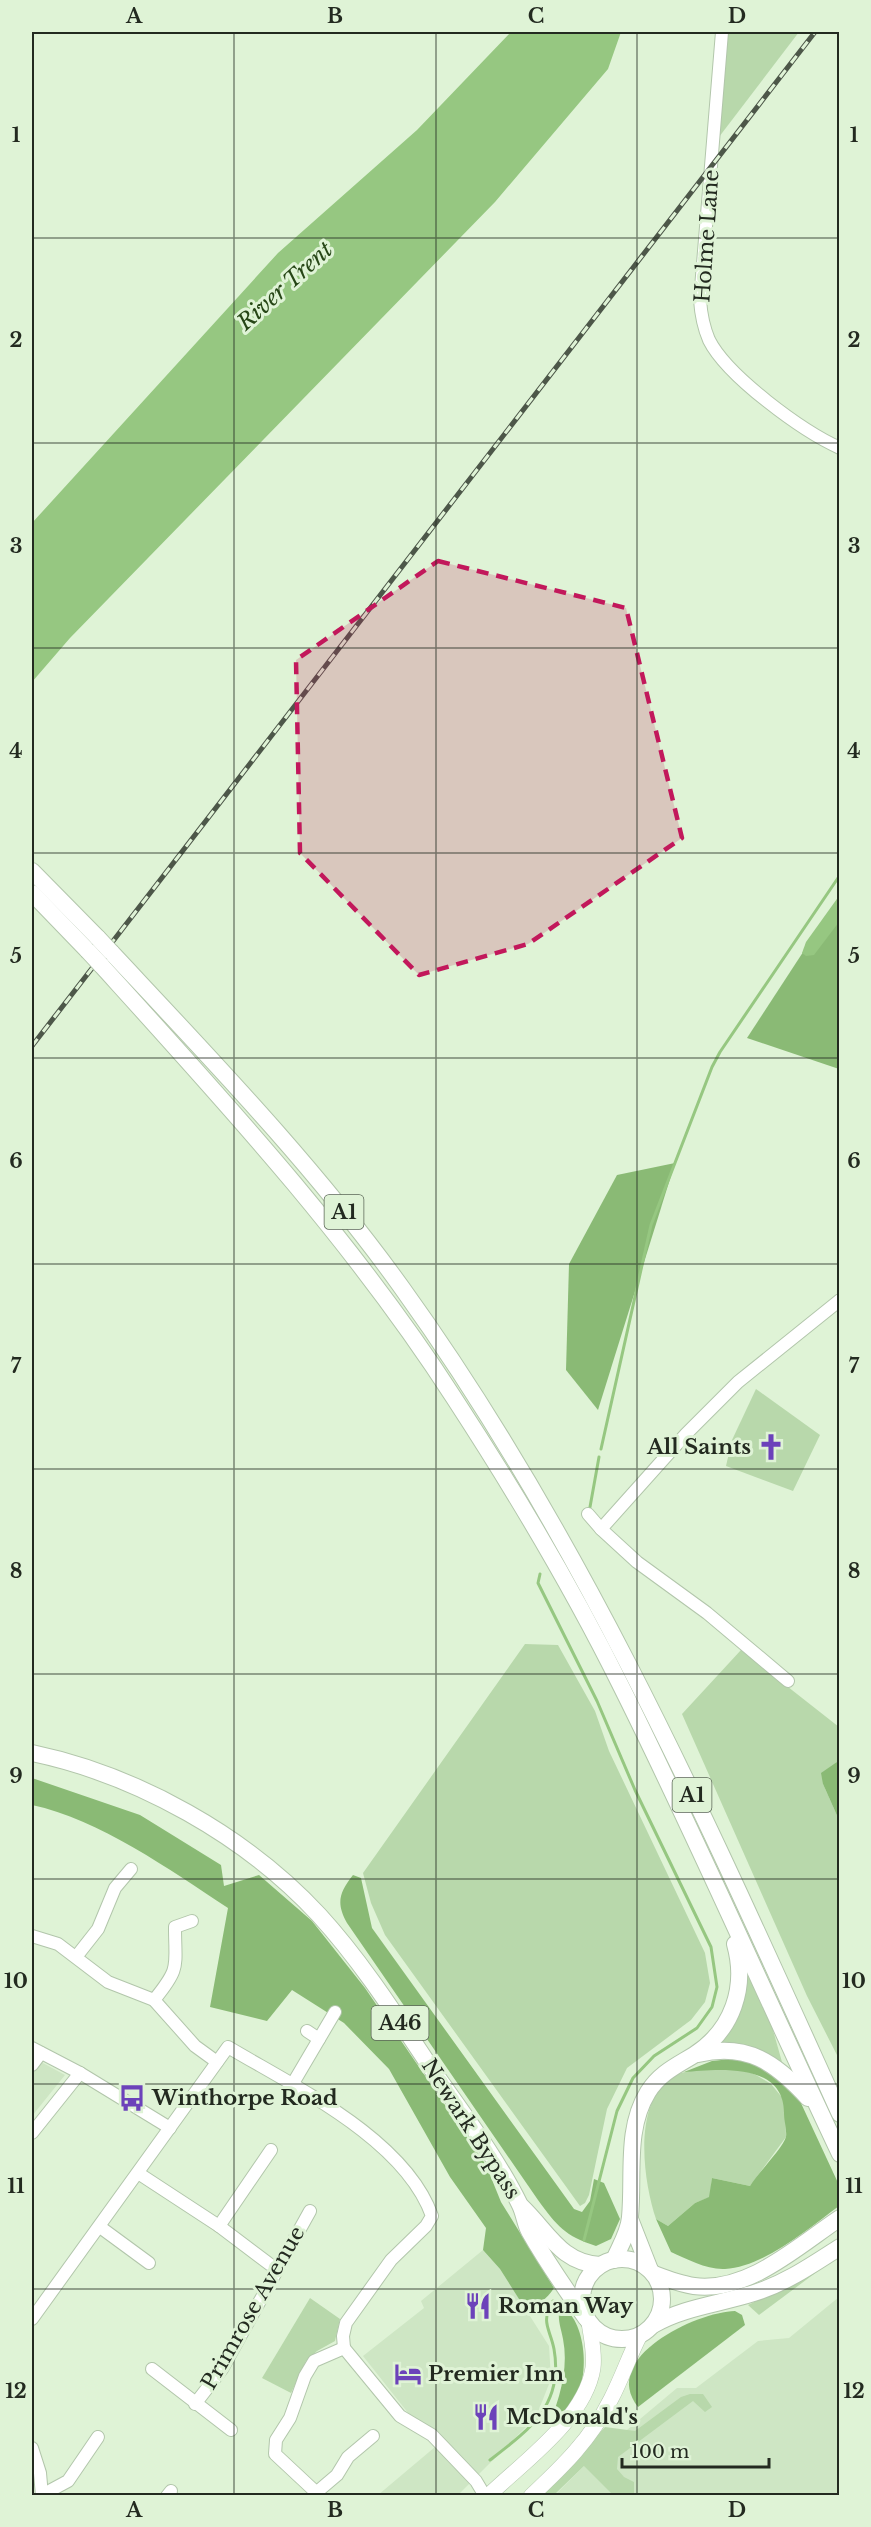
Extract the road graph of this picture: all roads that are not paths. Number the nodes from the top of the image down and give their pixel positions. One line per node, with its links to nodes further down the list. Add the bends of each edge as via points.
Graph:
1 (722, 32): 2 (street, Holme Lane, via 700,300 702,321 720,357 743,380 784,414)
2 (840, 448)
3 (32, 870): 5 (highway, A1)
4 (32, 893): 5 (highway, A1)
5 (93, 944): 6 (highway, A1, bridge)
6 (106, 958): 13 (highway, A1, via 327,1222 453,1396 524,1510 620,1683); 28 (highway, A1, via 229,1079 342,1209 471,1388 554,1525 644,1692)
7 (840, 1300): 9 (street, via 738,1382)
8 (588, 1514): 9 (street)
9 (601, 1529): 10 (street)
10 (788, 1681)
11 (32, 1753): 34 (highway, Newark Bypass / A46, via 86,1767 164,1801 220,1833 319,1915 360,1965 463,2114)
12 (131, 1869): 16 (street, via 116,1888 98,1929)
13 (722, 1900): 22 (highway, via 739,1960 739,1990 722,2030); 27 (highway, A1)
14 (192, 1921): 17 (street, via 175,1927 175,1968)
15 (32, 1935): 16 (street, via 58,1944)
16 (76, 1957): 17 (street, via 102,1979)
17 (154, 2000): 23 (street, via 195,2046)
18 (335, 2012): 20 (street)
19 (306, 2031): 20 (street)
20 (319, 2039): 26 (street)
21 (36, 2050): 24 (street); 25 (street)
22 (693, 2056): 27 (highway, via 726,2050 763,2059 783,2071); 37 (highway, via 661,2075 643,2101 633,2139)
23 (217, 2062): 26 (street, via 228,2047); 29 (street)
24 (32, 2065)
25 (80, 2073): 29 (street); 30 (street)
26 (292, 2085): 48 (street, via 379,2143 412,2178 432,2216 391,2260 346,2323)
27 (819, 2110): 32 (highway, A1)
28 (840, 2114)
29 (171, 2128): 33 (street)
30 (32, 2133)
31 (271, 2150): 38 (street)
32 (840, 2154)
33 (138, 2173): 38 (street); 39 (street)
34 (521, 2207): 41 (highway, Newark Bypass / A46, via 561,2252 578,2262); 46 (highway, Newark Bypass / A46, via 528,2229)
35 (310, 2211): 43 (street, Primrose Avenue)
36 (840, 2218): 44 (highway, via 768,2266 729,2283 696,2286)
37 (630, 2219): 41 (highway); 44 (highway)
38 (219, 2226): 43 (street)
39 (100, 2227): 42 (street); 45 (street)
40 (840, 2247): 47 (highway, via 768,2289 677,2313)
41 (607, 2262): 44 (highway, via 633,2260); 46 (highway, via 584,2286 582,2302)
42 (149, 2263)
43 (276, 2269): 50 (street, Primrose Avenue, via 222,2369)
44 (652, 2272): 47 (highway, via 662,2300 660,2313)
45 (32, 2319)
46 (588, 2320): 47 (highway, via 600,2333 614,2338); 57 (main road, via 593,2367 582,2401 560,2427)
47 (646, 2330): 58 (main road, via 595,2428 572,2458)
48 (344, 2348): 55 (street, via 314,2361 290,2418 276,2440 275,2454); 57 (street, via 400,2416 432,2435)
49 (152, 2369): 50 (street)
50 (195, 2404): 51 (street)
51 (231, 2430)
52 (373, 2436): 55 (street, via 348,2457)
53 (98, 2437): 56 (street, via 68,2481)
54 (32, 2448): 56 (street)
55 (319, 2494)
56 (46, 2495)
57 (486, 2496)
58 (531, 2496)

